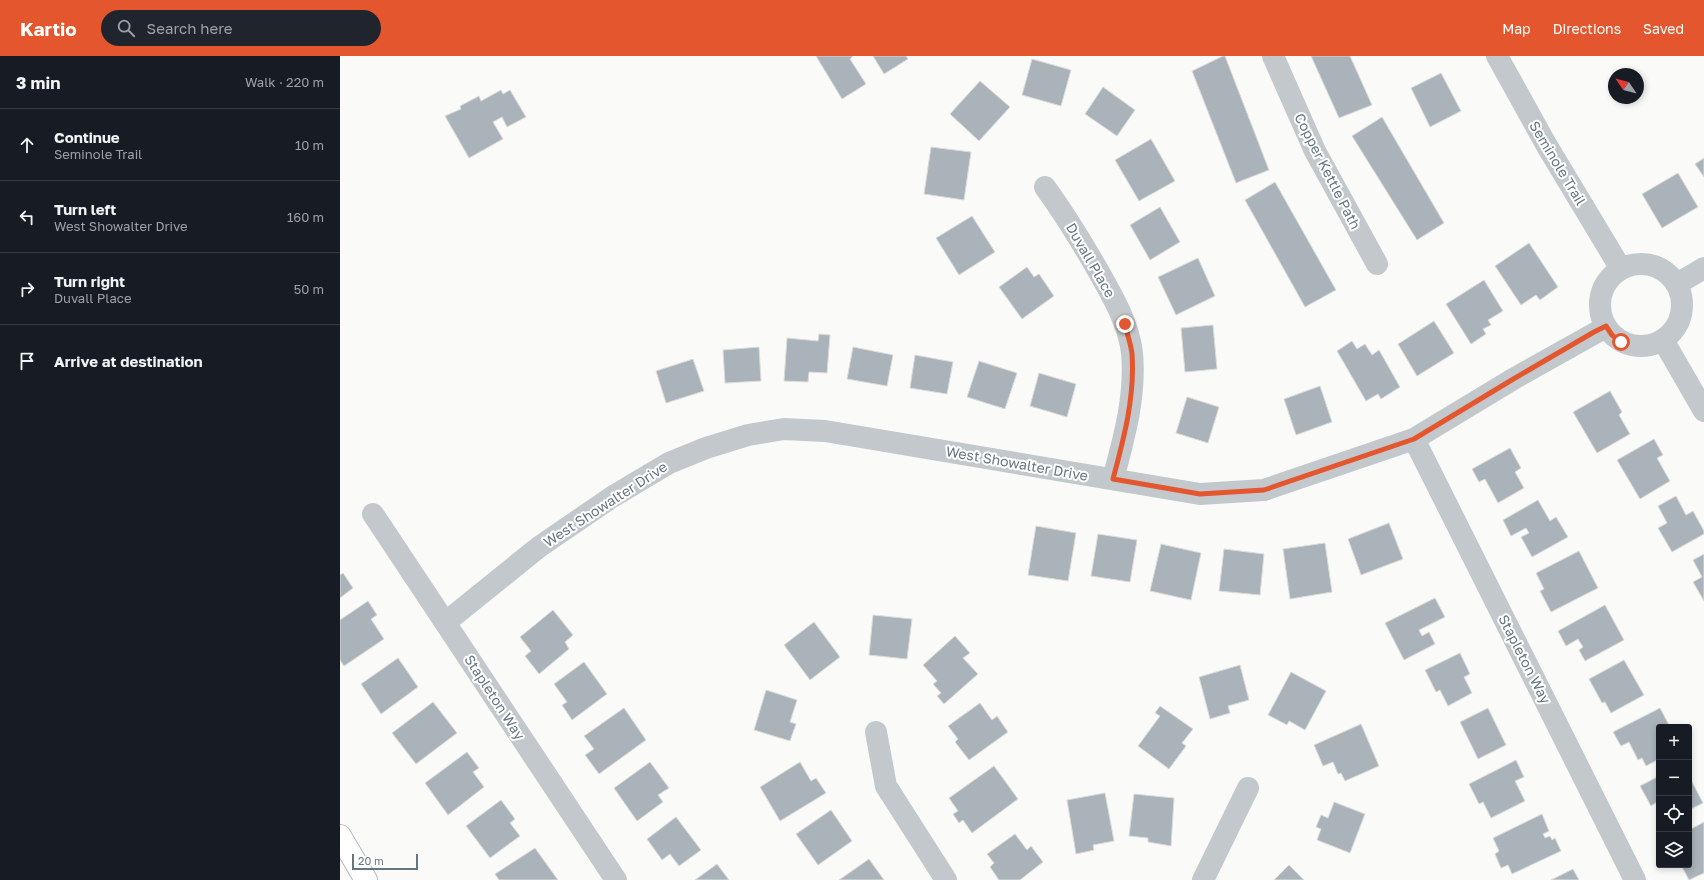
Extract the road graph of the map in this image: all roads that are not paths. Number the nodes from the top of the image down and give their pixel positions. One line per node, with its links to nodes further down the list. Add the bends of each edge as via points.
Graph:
1 (1273, 56): 4 (street, Copper Kettle Path, via 1315,151)
2 (1497, 56): 6 (street, Seminole Trail, via 1547,146)
3 (1045, 187): 12 (street, Duvall Place, via 1075,230 1112,294 1127,331 1132,353 1132,397)
4 (1377, 264)
5 (1704, 268): 7 (street)
6 (1621, 269): 7 (street, via 1645,263 1669,274); 8 (street, via 1610,277 1603,288 1600,314)
7 (1677, 284): 9 (street, via 1683,308 1673,332)
8 (1606, 326): 9 (street, via 1621,342 1632,345 1642,347); 11 (street, West Showalter Drive)
9 (1663, 340): 10 (street)
10 (1704, 411)
11 (1414, 439): 12 (street, West Showalter Drive, via 1264,490 1200,494); 22 (street, Stapleton Way)
12 (1113, 479): 14 (street, West Showalter Drive, via 825,431 784,429 748,435 669,463 612,497 539,547)
13 (373, 514): 14 (street, Stapleton Way)
14 (446, 622): 19 (street, Stapleton Way)
15 (876, 732): 20 (street, via 886,786)
16 (1248, 788): 21 (street)
17 (340, 836): 18 (main road)
18 (366, 880)
19 (616, 880)
20 (946, 880)
21 (1203, 880)
22 (1635, 880)

